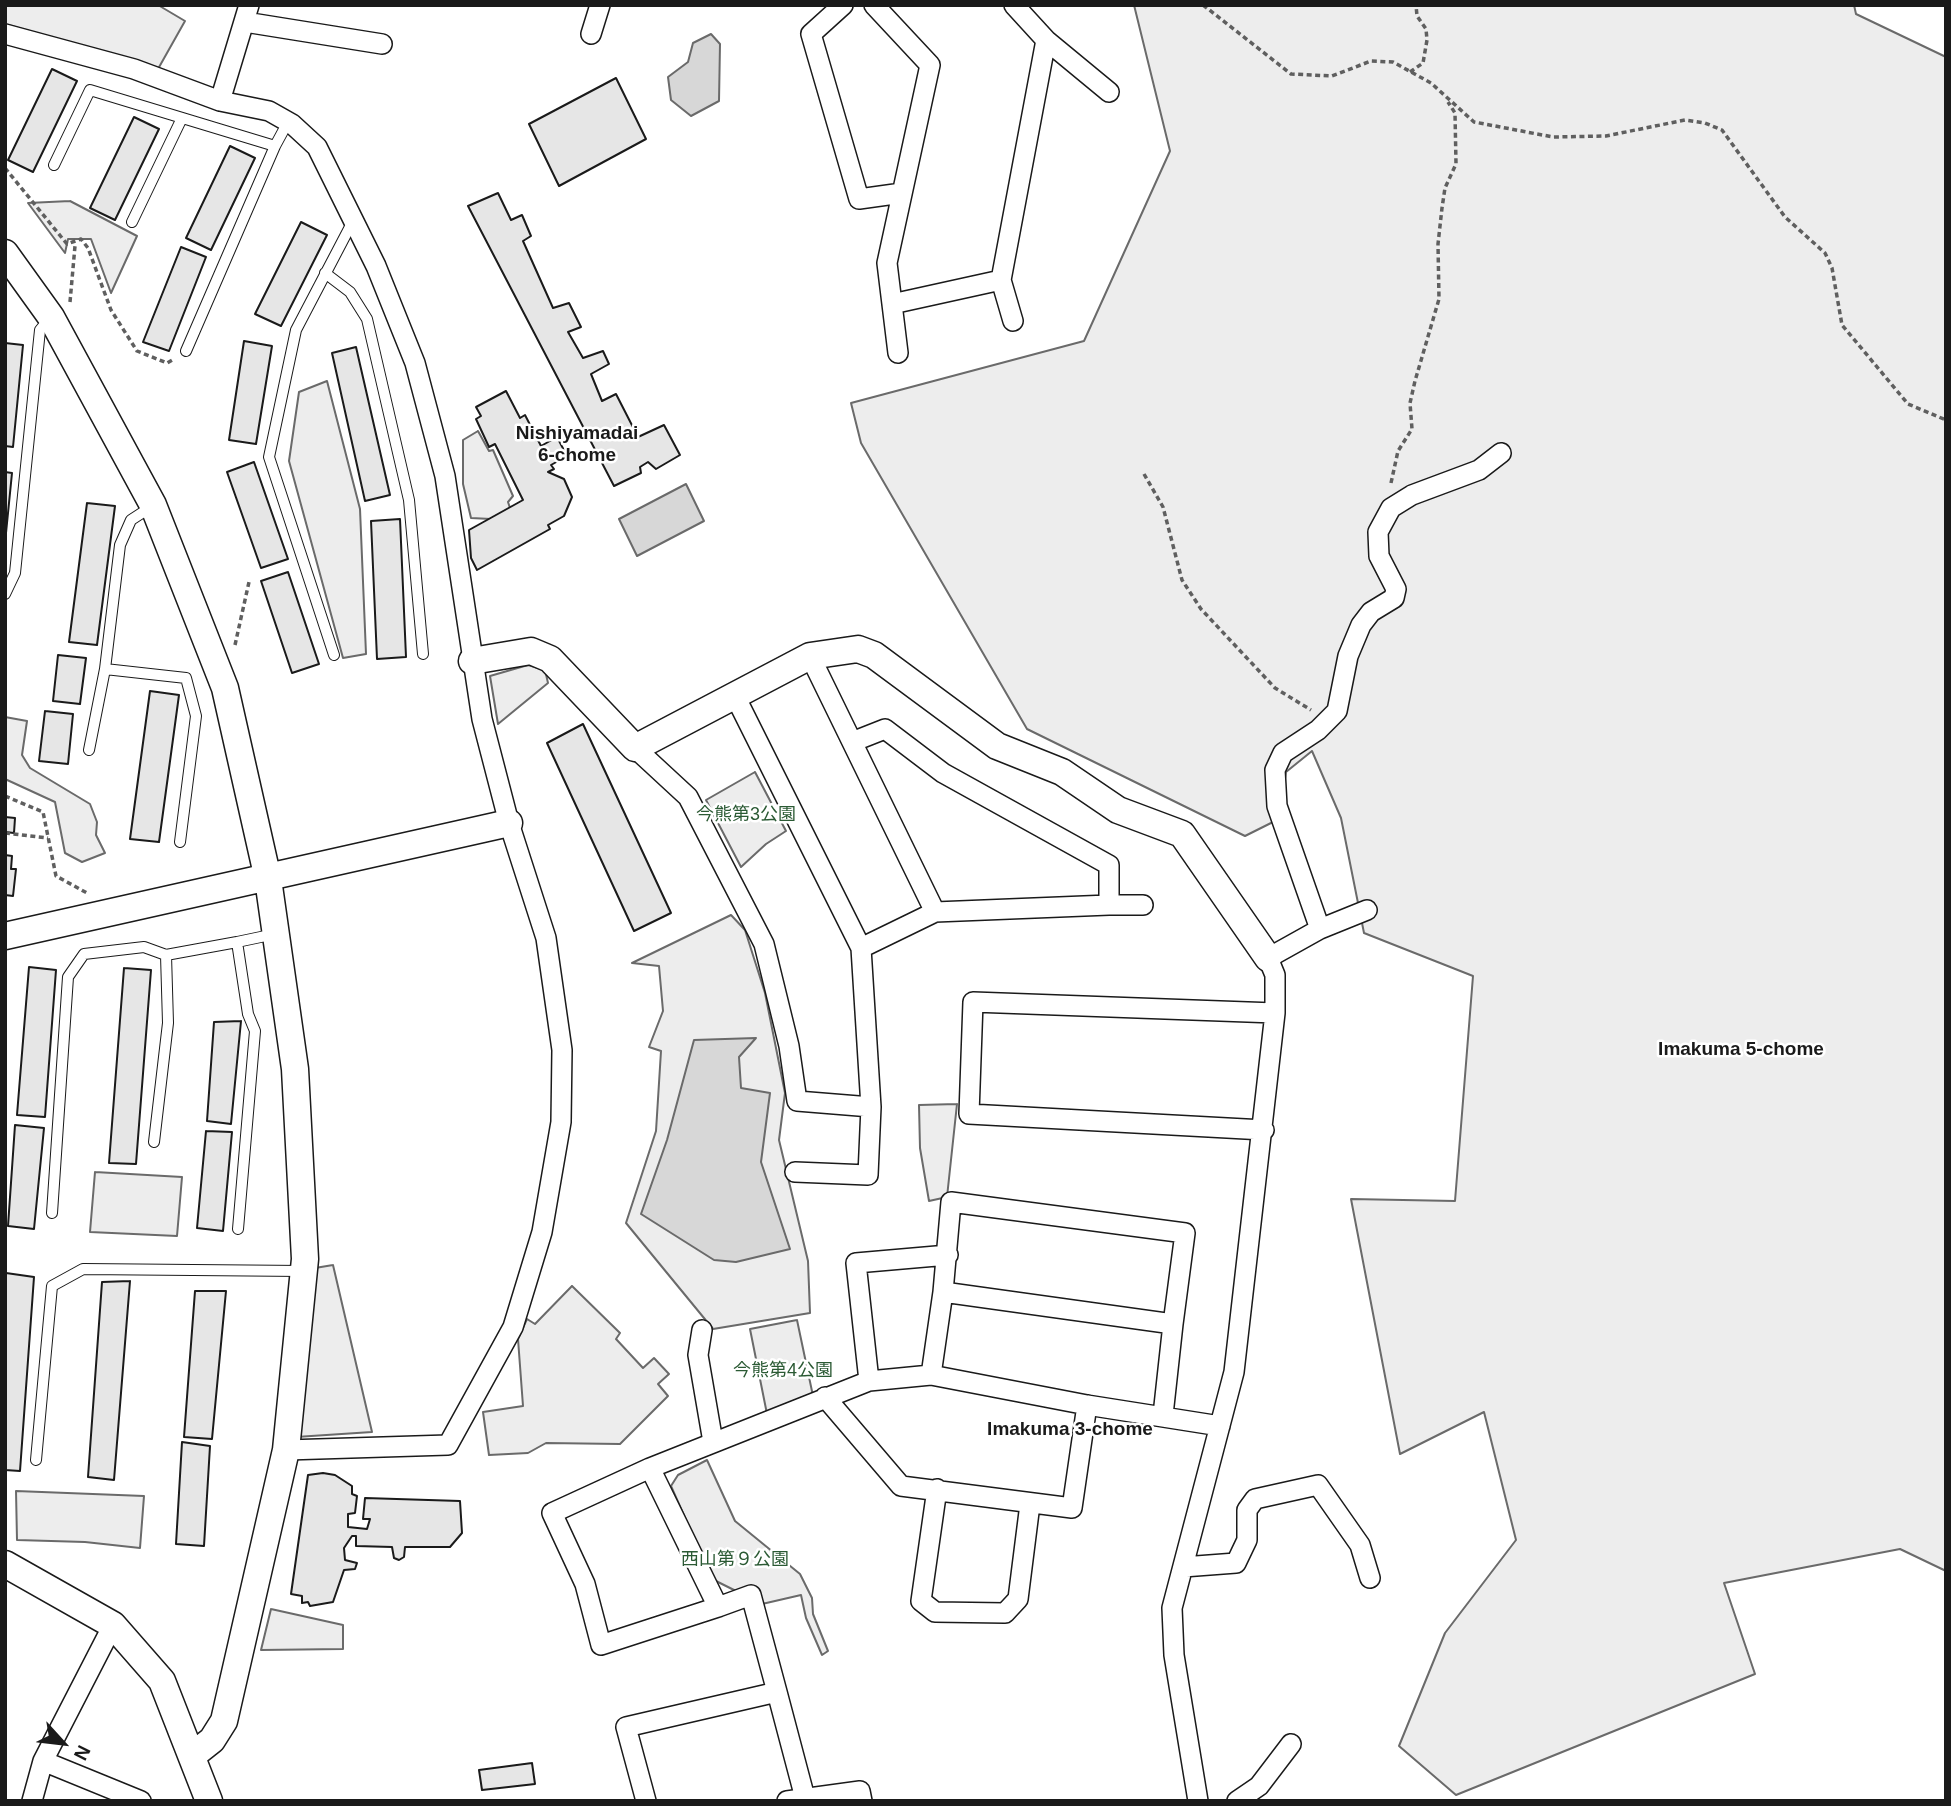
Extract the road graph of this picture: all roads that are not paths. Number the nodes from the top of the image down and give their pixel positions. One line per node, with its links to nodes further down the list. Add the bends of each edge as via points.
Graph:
1 (600, 5): 7 (street)
2 (843, 5): 16 (street, via 811,34 859,199)
3 (874, 5): 16 (street, via 930,65)
4 (1014, 5): 8 (street)
5 (247, 14): 9 (street); 11 (street)
6 (5, 34): 11 (street, via 134,69)
7 (591, 34)
8 (1046, 40): 10 (street); 21 (street)
9 (382, 44)
10 (1109, 92)
11 (220, 101): 13 (street, via 269,111)
12 (182, 118): 14 (lane); 15 (lane, via 90,90); 18 (lane)
13 (288, 122): 14 (lane); 17 (street, via 317,147)
14 (275, 146): 25 (lane)
15 (54, 165)
16 (902, 193): 22 (street, via 887,264)
17 (353, 220): 20 (lane); 33 (street, via 415,363 445,476)
18 (132, 222)
19 (5, 253): 23 (street)
20 (325, 274): 30 (lane, via 350,292 367,319 409,500); 31 (lane, via 296,330 269,457)
21 (1001, 280): 22 (street); 24 (street)
22 (892, 304): 26 (street)
23 (60, 313): 28 (street); 29 (lane, via 40,330 15,573)
24 (1013, 321)
25 (182, 353)
26 (898, 353)
27 (1501, 453): 46 (street, via 1479,470 1412,495 1391,508 1378,532 1379,556 1396,589 1394,598 1371,612 1361,625 1348,656 1337,711 1283,753 1275,770 1277,806)
28 (153, 505): 34 (lane, via 125,529); 41 (street, via 225,688)
29 (5, 594)
30 (422, 654)
31 (334, 655)
32 (810, 656): 35 (street); 36 (street); 52 (street, via 858,649 874,655 997,746 1062,772 1118,810 1182,834)
33 (472, 661): 37 (street, via 531,651 550,659); 39 (street)
34 (105, 669): 38 (lane); 40 (lane, via 186,678 196,716)
35 (734, 694): 37 (street); 50 (street)
36 (852, 742): 42 (street, via 885,729 943,773 1109,865); 45 (street)
37 (635, 748): 54 (street, via 688,797 764,944 797,1101)
38 (89, 750)
39 (509, 822): 41 (street); 72 (street, via 546,938 562,1050 561,1122 553,1173 542,1232 513,1327 448,1445)
40 (180, 842)
41 (268, 878): 47 (street); 48 (street)
42 (1110, 905): 43 (street); 45 (street)
43 (1143, 905)
44 (1367, 910): 46 (street)
45 (934, 912): 50 (street)
46 (1320, 929): 52 (street)
47 (276, 934): 49 (lane); 61 (street, via 295,1069)
48 (5, 936)
49 (237, 942): 51 (lane); 59 (lane, via 255,1031)
50 (861, 948): 54 (street)
51 (166, 955): 56 (lane, via 168,1023); 58 (lane, via 144,947 84,954 68,978)
52 (1268, 958): 53 (street, via 1275,975)
53 (1275, 1013): 55 (street); 55 (street, via 973,1002 969,1114)
54 (871, 1107): 57 (street, via 868,1175)
55 (1264, 1130): 70 (street, via 1234,1372)
56 (154, 1142)
57 (794, 1172)
58 (52, 1213)
59 (238, 1229)
60 (948, 1255): 62 (street); 63 (street, via 951,1202 1185,1233); 66 (street, via 856,1264)
61 (303, 1271): 72 (street); 73 (lane, via 83,1269 52,1286)
62 (943, 1292): 63 (street); 65 (street)
63 (1173, 1324): 69 (street)
64 (702, 1330): 71 (street, via 698,1355)
65 (931, 1375): 66 (street); 68 (street)
66 (869, 1381): 67 (street)
67 (825, 1397): 71 (street); 75 (street, via 901,1486)
68 (1087, 1405): 69 (street); 76 (street, via 1072,1508)
69 (1163, 1415): 70 (street)
70 (1220, 1426): 78 (street)
71 (713, 1442): 74 (street)
72 (286, 1450): 84 (street, via 224,1721 212,1740)
73 (36, 1460)
74 (650, 1468): 80 (street); 80 (street, via 552,1513 585,1584 601,1645)
75 (937, 1489): 76 (street); 76 (street, via 920,1601 935,1612 1005,1614 1018,1599)
76 (1030, 1504)
77 (5, 1564): 81 (street)
78 (1183, 1567): 79 (street, via 1237,1563 1247,1540 1247,1510 1255,1499 1318,1485 1360,1545); 93 (street, via 1172,1608 1174,1655)
79 (1370, 1578)
80 (718, 1607): 82 (street, via 751,1595)
81 (113, 1625): 84 (street, via 162,1681); 85 (street)
82 (778, 1692): 87 (street); 91 (street, via 626,1727)
83 (1291, 1744): 86 (street)
84 (193, 1755): 90 (street)
85 (43, 1761): 88 (street); 89 (street)
86 (1262, 1793): 94 (street)
87 (796, 1800): 92 (street, via 860,1791)
88 (32, 1801)
89 (141, 1801)
90 (209, 1801)
91 (646, 1801)
92 (862, 1801)
93 (1198, 1801)
94 (1237, 1801)

